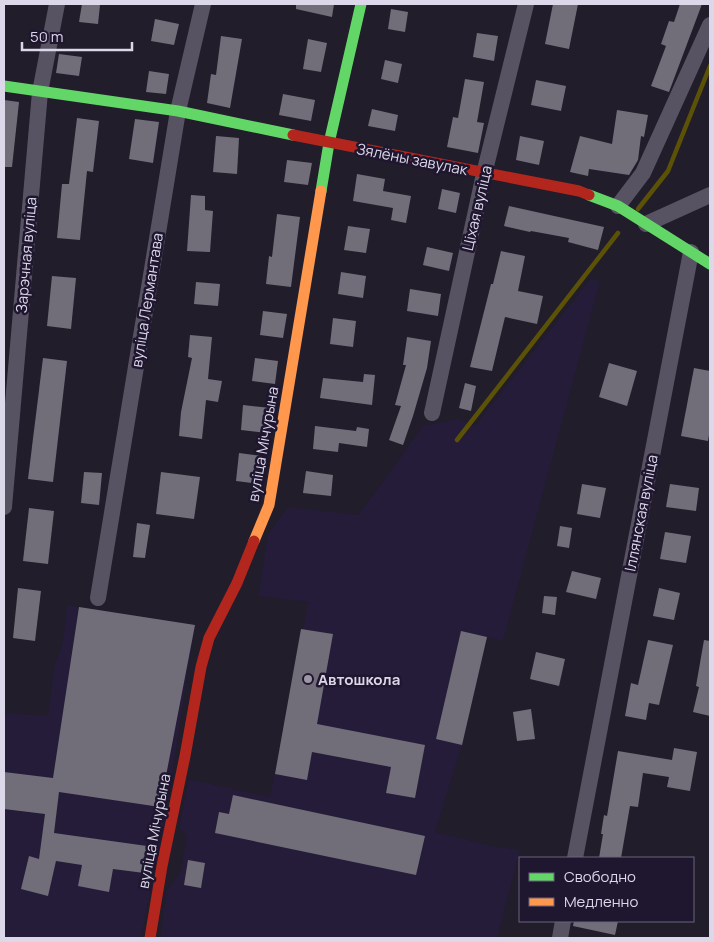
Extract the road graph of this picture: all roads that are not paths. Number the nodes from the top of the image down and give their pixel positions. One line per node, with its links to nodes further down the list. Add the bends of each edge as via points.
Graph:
1 (57, 4): 7 (street, Зарэчная вуліца)
2 (203, 4): 8 (street, вуліца Лермантава)
3 (361, 4): 9 (street, вуліца Мічурына)
4 (526, 4): 10 (street, Ціхая вуліца)
5 (710, 25): 12 (street, via 643,173)
6 (4, 86): 7 (street, Зялёны завулак)
7 (40, 92): 8 (street, Зялёны завулак); 17 (street, Зарэчная вуліца)
8 (178, 111): 9 (street, Зялёны завулак); 18 (street, вуліца Лермантава)
9 (329, 143): 10 (street, Зялёны завулак); 21 (street, вуліца Мічурына, via 269,505 207,645)
10 (484, 174): 12 (street, Зялёны завулак, via 579,191); 16 (street, Ціхая вуліца)
11 (710, 195): 13 (street)
12 (618, 206): 13 (street)
13 (646, 224): 14 (street)
14 (691, 252): 15 (street); 19 (street, Іллянская вуліца)
15 (710, 264)
16 (432, 413)
17 (4, 507)
18 (98, 598)
19 (575, 857)
20 (563, 922): 22 (street)
21 (150, 938)
22 (560, 938)

